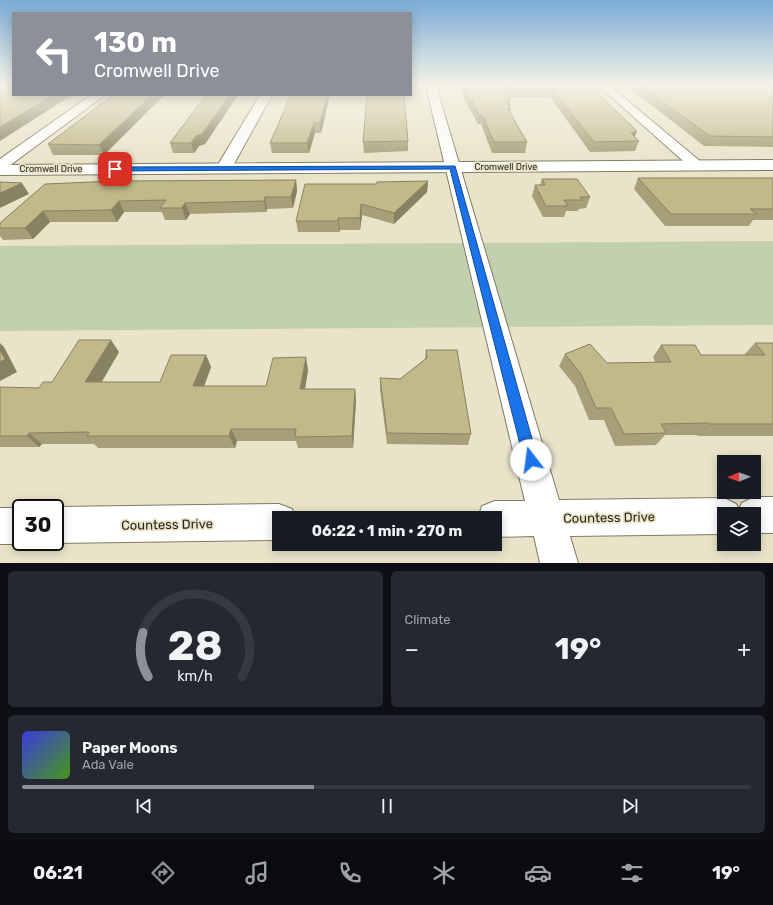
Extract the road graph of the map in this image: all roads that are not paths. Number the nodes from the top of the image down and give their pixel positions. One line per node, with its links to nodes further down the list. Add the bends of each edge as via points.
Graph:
1 (75, 112): 7 (street)
2 (256, 112): 9 (street)
3 (438, 112): 8 (street)
4 (635, 112): 5 (street)
5 (696, 165): 6 (street, Cromwell Drive); 8 (street, Cromwell Drive)
6 (773, 165)
7 (0, 166)
8 (453, 167): 9 (street, Cromwell Drive); 14 (street)
9 (224, 168): 10 (street, Cromwell Drive)
10 (0, 170)
11 (773, 515): 13 (street)
12 (717, 516): 14 (street, Countess Drive)
13 (761, 516)
14 (546, 518): 15 (street, Countess Drive); 20 (street)
15 (502, 519)
16 (272, 522): 17 (street, Countess Drive)
17 (64, 525)
18 (0, 526): 19 (street)
19 (12, 526)
20 (558, 563)

